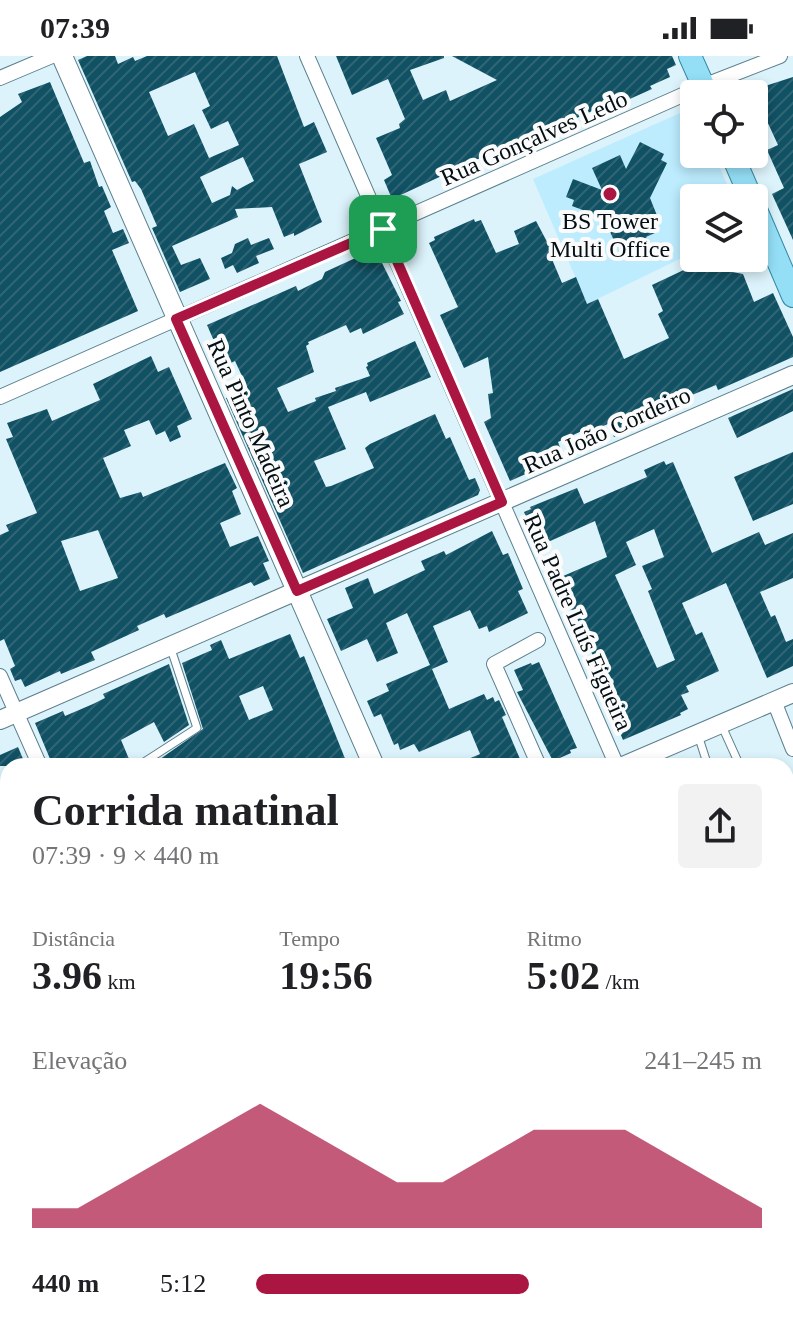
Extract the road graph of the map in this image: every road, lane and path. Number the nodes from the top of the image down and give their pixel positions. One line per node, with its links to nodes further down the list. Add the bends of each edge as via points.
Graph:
1 (52, 56): 6 (street)
2 (62, 56): 13 (main road, Rua Pinto Madeira)
3 (307, 56): 10 (street, Rua Padre Luís Figueira)
4 (690, 56): 7 (main road)
5 (780, 56): 8 (street, Rua Gonçalves Ledo)
6 (0, 78)
7 (701, 80)
8 (727, 80)
9 (680, 101): 10 (street, Rua Gonçalves Ledo)
10 (383, 229): 13 (street, Rua Gonçalves Ledo); 16 (street, Rua Padre Luís Figueira)
11 (768, 238): 12 (main road)
12 (793, 296)
13 (176, 319): 15 (street, Rua Gonçalves Ledo); 17 (main road, Rua Pinto Madeira)
14 (793, 375): 16 (street, Rua João Cordeiro)
15 (0, 397)
16 (502, 502): 17 (street, Rua João Cordeiro); 31 (street, Rua Padre Luís Figueira)
17 (297, 591): 19 (street, Rua João Cordeiro); 29 (main road, Rua Pinto Madeira)
18 (538, 640): 30 (street, via 494,664)
19 (170, 647): 23 (street, Rua João Cordeiro); 28 (lane, via 197,728)
20 (0, 676): 23 (street)
21 (793, 693): 22 (street)
22 (774, 701): 24 (street); 26 (street)
23 (8, 717): 27 (street)
24 (721, 723): 25 (street); 34 (lane)
25 (698, 733): 32 (street); 33 (lane)
26 (793, 749)
27 (35, 758)
28 (150, 758)
29 (370, 758)
30 (535, 758)
31 (616, 758)
32 (639, 758)
33 (706, 758)
34 (736, 758)

